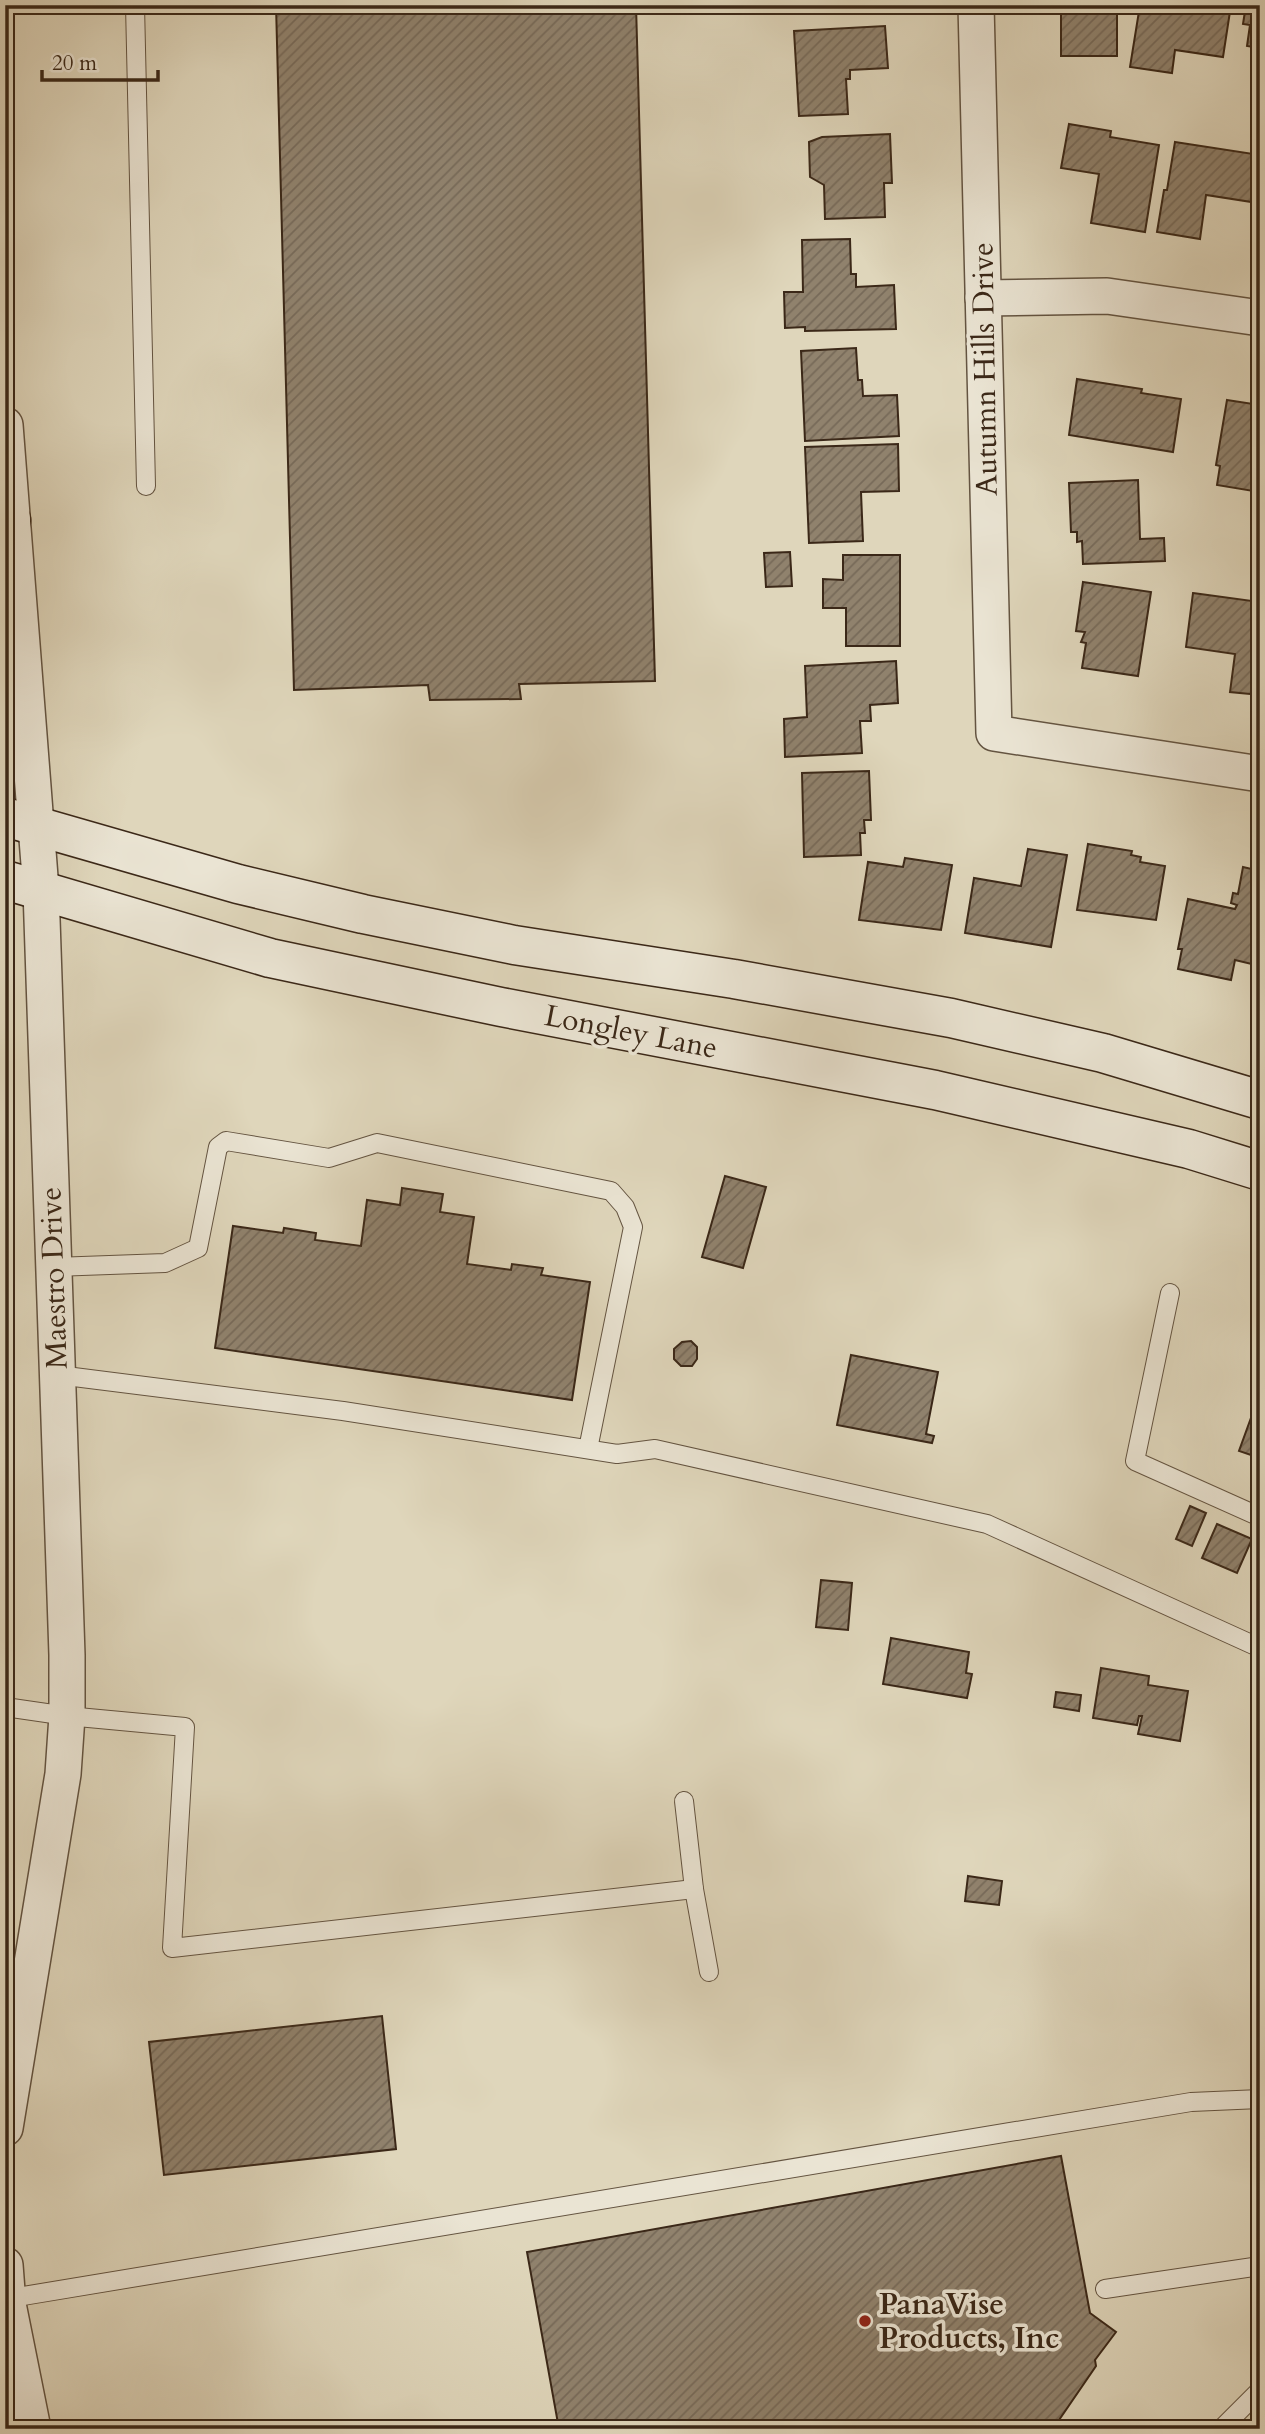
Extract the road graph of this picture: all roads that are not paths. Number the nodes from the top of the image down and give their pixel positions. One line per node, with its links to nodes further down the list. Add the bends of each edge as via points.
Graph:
1 (135, 5): 6 (lane)
2 (976, 5): 3 (street, Autumn Hills Drive)
3 (983, 298): 4 (street, via 1107,296); 8 (street, Autumn Hills Drive, via 995,733)
4 (1260, 318)
5 (5, 425): 7 (street, Maestro Drive)
6 (146, 486)
7 (8, 531): 9 (street, Maestro Drive)
8 (1260, 774)
9 (21, 823): 11 (street, Maestro Drive); 12 (main road, via 363,914 514,945 951,1018 1102,1053)
10 (5, 880): 11 (main road, Longley Lane)
11 (41, 890): 13 (main road, Longley Lane, via 270,958 935,1090 1189,1149); 14 (street, Maestro Drive)
12 (1257, 1099)
13 (1260, 1171)
14 (54, 1268): 16 (street, Maestro Drive); 17 (lane, via 164,1263 198,1248 218,1147 226,1141 329,1158 377,1143 611,1191 625,1207 633,1227)
15 (1170, 1293): 18 (lane, via 1135,1461)
16 (58, 1375): 17 (lane, via 344,1411); 21 (street, Maestro Drive)
17 (588, 1449): 19 (lane, via 617,1454 654,1449 987,1524)
18 (1260, 1517)
19 (1260, 1648)
20 (5, 1707): 21 (lane)
21 (68, 1716): 23 (lane, via 185,1727 172,1948); 26 (street, Maestro Drive, via 63,1774)
22 (684, 1801): 23 (lane)
23 (694, 1889): 24 (lane)
24 (709, 1972)
25 (1260, 2099): 28 (lane, via 1191,2102)
26 (5, 2128)
27 (1260, 2266): 29 (lane)
28 (6, 2288): 32 (street)
29 (1105, 2289)
30 (1260, 2390): 31 (lane)
31 (1228, 2426)
32 (33, 2429)

